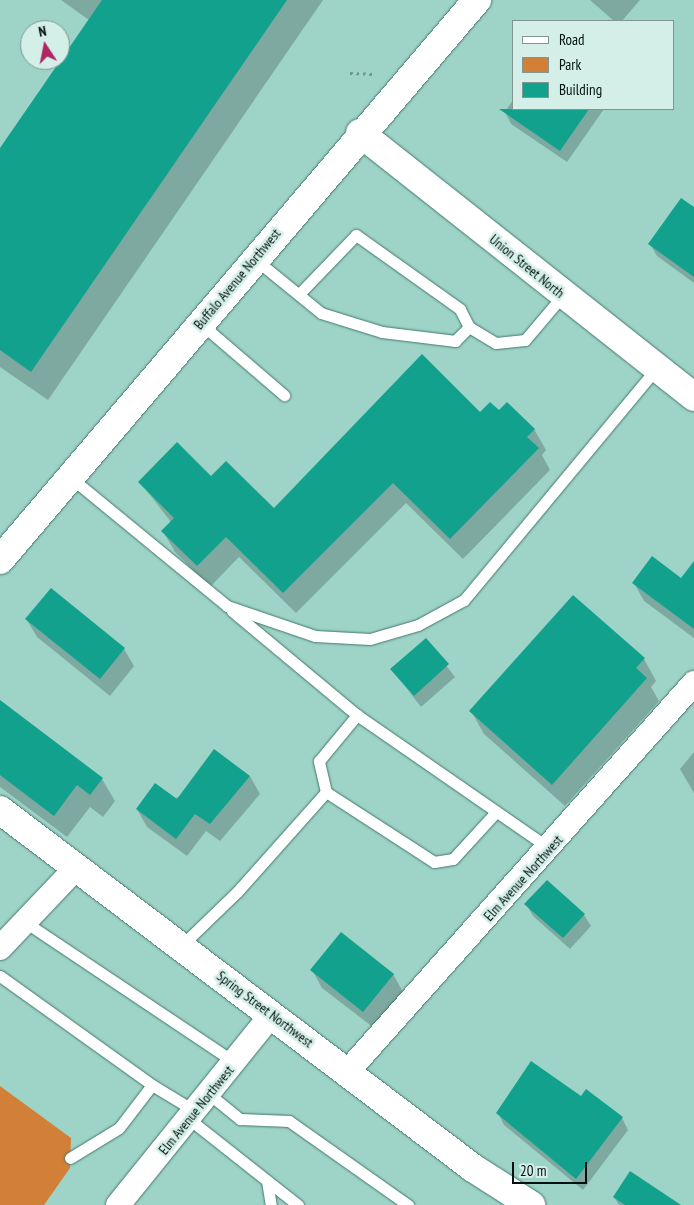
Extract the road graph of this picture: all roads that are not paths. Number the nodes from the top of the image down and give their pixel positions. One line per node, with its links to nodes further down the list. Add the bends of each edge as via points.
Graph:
1 (477, 0): 2 (street, Buffalo Avenue Northwest)
2 (360, 133): 3 (street, Buffalo Avenue Northwest); 5 (street, Union Street North)
3 (254, 259): 4 (lane); 6 (street, Buffalo Avenue Northwest)
4 (299, 294): 7 (lane, via 321,313 382,332 455,341); 7 (lane, via 356,236 460,310)
5 (564, 295): 7 (lane, via 525,340 496,342); 8 (street, Union Street North)
6 (200, 323): 9 (lane); 11 (street, Buffalo Avenue Northwest)
7 (469, 327)
8 (656, 368): 10 (street, Union Street North); 13 (lane, via 464,600 418,625 370,639 315,636)
9 (284, 395)
10 (694, 397)
11 (70, 477): 12 (street, Buffalo Avenue Northwest); 13 (lane)
12 (0, 560)
13 (227, 606): 15 (lane)
14 (694, 683): 19 (street, Elm Avenue Northwest)
15 (357, 715): 16 (lane, via 320,761); 18 (lane)
16 (326, 792): 18 (lane, via 434,862 453,859); 22 (lane, via 237,892)
17 (0, 810): 20 (street, Spring Street Northwest)
18 (496, 812): 19 (lane)
19 (550, 849): 27 (street, Elm Avenue Northwest)
20 (76, 868): 21 (street); 22 (street, Spring Street Northwest)
21 (25, 922): 23 (street); 26 (lane)
22 (181, 946): 25 (street, Spring Street Northwest)
23 (0, 948)
24 (0, 976): 28 (lane)
25 (272, 1014): 26 (street, Elm Avenue Northwest); 27 (street, Spring Street Northwest)
26 (234, 1062): 29 (street, Elm Avenue Northwest)
27 (348, 1072): 36 (street, Spring Street Northwest, via 473,1168)
28 (152, 1085): 29 (lane); 30 (lane, via 119,1128)
29 (198, 1108): 31 (lane); 32 (street, Elm Avenue Northwest); 35 (lane, via 240,1119 289,1121)
30 (70, 1158)
31 (267, 1181): 33 (lane); 34 (lane)
32 (118, 1205)
33 (271, 1205)
34 (298, 1205)
35 (408, 1205)
36 (531, 1205)

